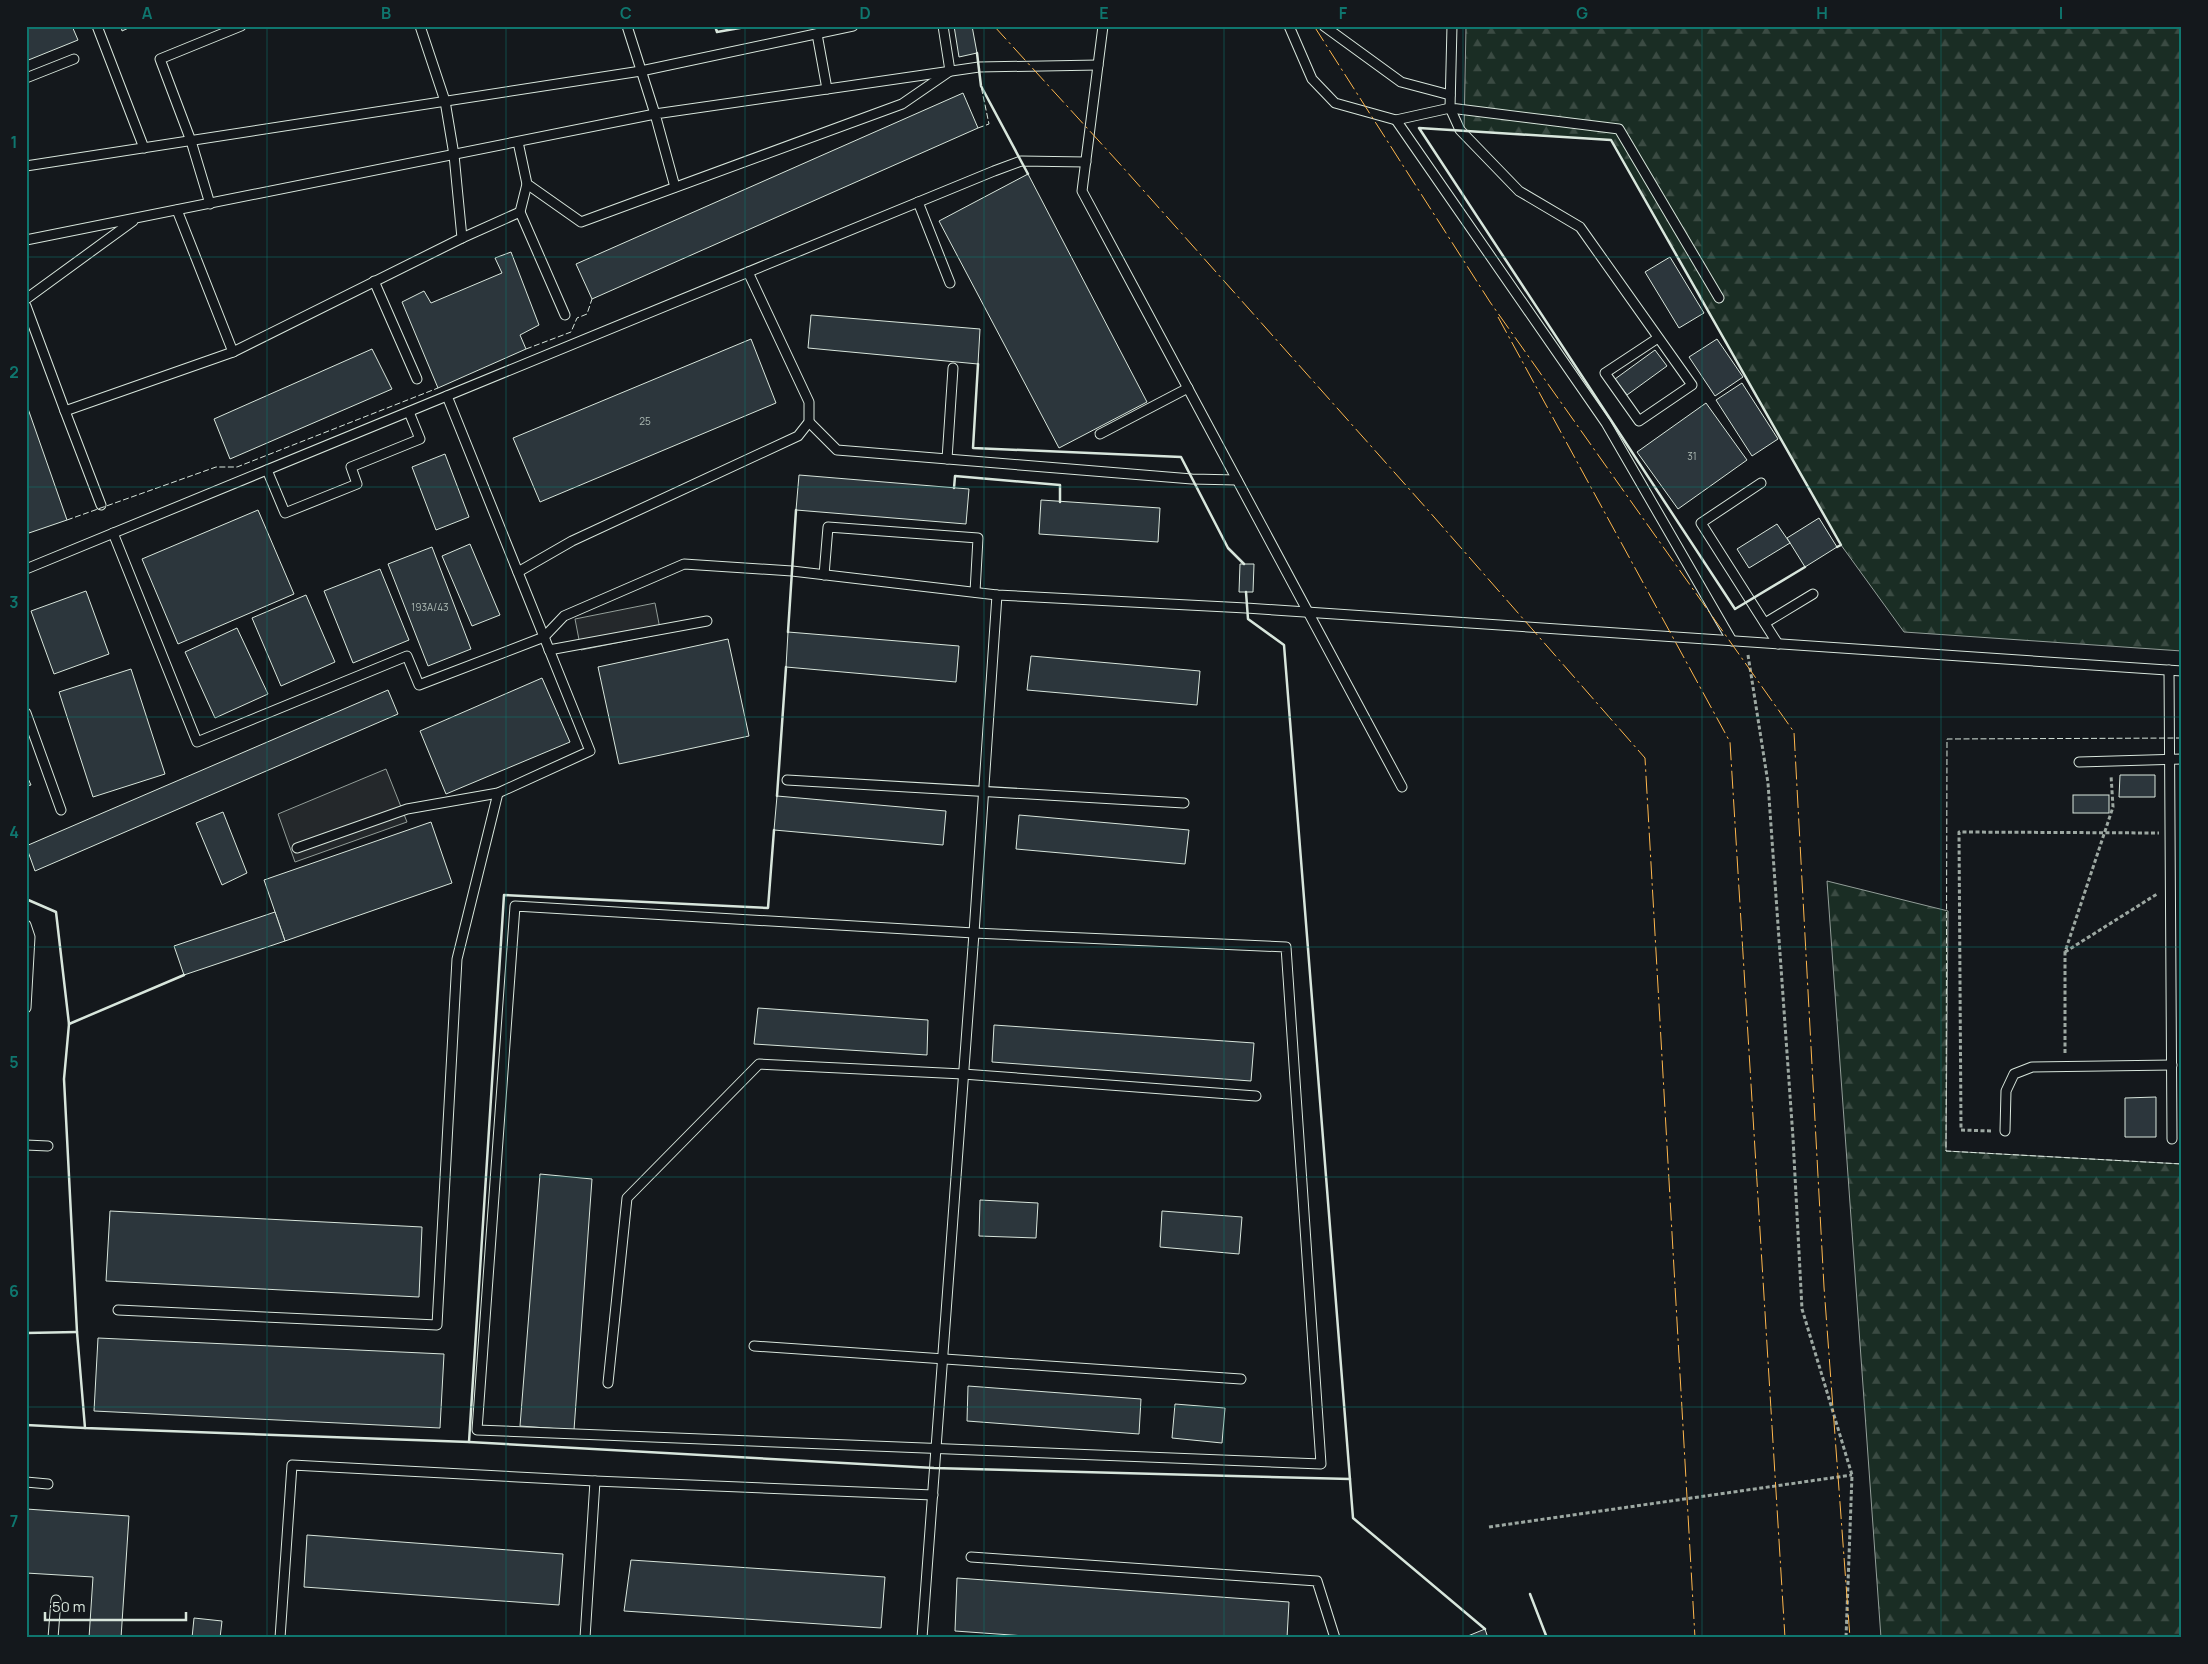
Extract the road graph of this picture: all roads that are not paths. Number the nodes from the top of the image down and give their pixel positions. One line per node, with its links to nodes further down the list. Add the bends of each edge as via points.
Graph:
1 (96, 26): 25 (lane)
2 (241, 26): 23 (lane, via 160,59)
3 (420, 26): 19 (lane)
4 (627, 26): 14 (lane)
5 (852, 26): 11 (lane)
6 (943, 26): 15 (lane)
7 (1102, 26): 13 (lane)
8 (1289, 26): 22 (lane, via 1312,79 1335,103)
9 (1324, 26): 18 (lane, via 1401,82)
10 (1452, 26): 18 (lane)
11 (818, 34): 14 (lane); 17 (lane)
12 (74, 59): 16 (lane)
13 (1098, 65): 15 (lane, via 979,66); 27 (lane)
14 (641, 71): 19 (lane); 21 (lane)
15 (950, 71): 17 (lane); 30 (lane, via 902,104)
16 (26, 78)
17 (828, 89): 21 (lane)
18 (1450, 94): 20 (lane)
19 (445, 101): 23 (lane); 26 (lane)
20 (1450, 108): 22 (lane); 41 (lane, via 1620,129); 45 (lane, via 1460,130 1519,191 1580,227)
21 (655, 114): 24 (lane); 30 (lane)
22 (1396, 120): 71 (lane, via 1606,423)
23 (191, 141): 25 (lane); 32 (lane)
24 (518, 142): 26 (lane); 29 (lane)
25 (144, 148): 28 (lane)
26 (454, 155): 32 (lane); 36 (lane)
27 (1086, 162): 31 (lane, via 1021,161); 49 (lane, via 1082,191)
28 (26, 166)
29 (527, 184): 30 (lane, via 581,222); 34 (lane)
30 (675, 187)
31 (918, 202): 38 (lane); 40 (lane)
32 (210, 204): 33 (lane)
33 (177, 210): 35 (lane); 46 (lane)
34 (520, 212): 36 (lane); 44 (lane)
35 (136, 218): 37 (lane); 42 (lane)
36 (462, 238): 39 (lane)
37 (26, 240)
38 (748, 272): 50 (lane); 53 (lane, via 809,402)
39 (374, 281): 46 (lane); 48 (lane)
40 (950, 283)
41 (1719, 298)
42 (26, 299)
43 (26, 306): 51 (lane)
44 (565, 315)
45 (1658, 338): 45 (lane, via 1692,385 1639,421 1605,373)
46 (233, 352): 51 (lane)
47 (953, 368): 55 (lane)
48 (417, 379)
49 (1188, 388): 54 (lane); 57 (lane)
50 (446, 396): 52 (lane); 62 (lane)
51 (65, 411): 59 (lane)
52 (409, 412): 56 (lane); 56 (lane, via 420,439 351,467 357,484 285,513)
53 (809, 422): 55 (lane, via 837,450); 62 (lane, via 798,436 572,541)
54 (1100, 434)
55 (947, 459): 57 (lane)
56 (267, 470): 60 (lane)
57 (1237, 480): 67 (lane)
58 (1761, 483): 69 (lane, via 1701,523)
59 (101, 505)
60 (113, 533): 61 (lane); 70 (lane, via 197,742 407,656 419,685)
61 (26, 569)
62 (518, 572): 70 (lane)
63 (824, 575): 64 (lane); 64 (lane, via 828,527 978,538); 70 (lane, via 684,564 564,616)
64 (975, 592): 65 (lane)
65 (997, 594): 67 (lane); 82 (lane)
66 (1813, 594): 69 (lane)
67 (1308, 612): 71 (lane); 81 (lane)
68 (707, 621): 73 (lane)
69 (1765, 623): 72 (lane)
70 (544, 637): 73 (lane)
71 (1732, 641): 72 (lane)
72 (1778, 644): 74 (lane)
73 (549, 650): 83 (lane, via 590,751)
74 (2169, 670): 75 (lane); 78 (lane)
75 (2182, 671)
76 (26, 713): 85 (lane)
77 (2182, 759): 78 (lane)
78 (2169, 760): 79 (lane); 90 (lane)
79 (2079, 762)
80 (788, 780): 82 (lane)
81 (1402, 787)
82 (983, 791): 84 (lane); 88 (lane)
83 (498, 793): 86 (lane, via 407,809); 97 (lane, via 457,959 437,1325)
84 (1184, 803)
85 (61, 810)
86 (297, 848)
87 (26, 925): 89 (lane, via 30,937)
88 (974, 933): 91 (lane); 102 (lane, via 1286,947 1321,1464); 102 (lane, via 516,906 477,1430)
89 (26, 1008)
90 (2172, 1065): 93 (lane, via 2032,1067 2014,1074 2006,1091); 94 (lane)
91 (963, 1074): 92 (lane); 99 (lane); 101 (lane, via 759,1064 627,1198)
92 (1256, 1096)
93 (2005, 1131)
94 (2172, 1139)
95 (26, 1146): 96 (lane)
96 (48, 1146)
97 (118, 1310)
98 (754, 1346): 99 (lane)
99 (942, 1359): 100 (lane); 102 (lane)
100 (1241, 1379)
101 (608, 1383)
102 (936, 1448): 106 (lane)
103 (595, 1481): 106 (lane); 110 (lane, via 292,1465); 111 (lane)
104 (26, 1482): 105 (lane)
105 (48, 1484)
106 (933, 1496): 112 (lane)
107 (972, 1557): 113 (lane, via 1317,1581)
108 (56, 1600): 109 (lane)
109 (53, 1638)
110 (280, 1638)
111 (585, 1638)
112 (922, 1638)
113 (1335, 1638)

